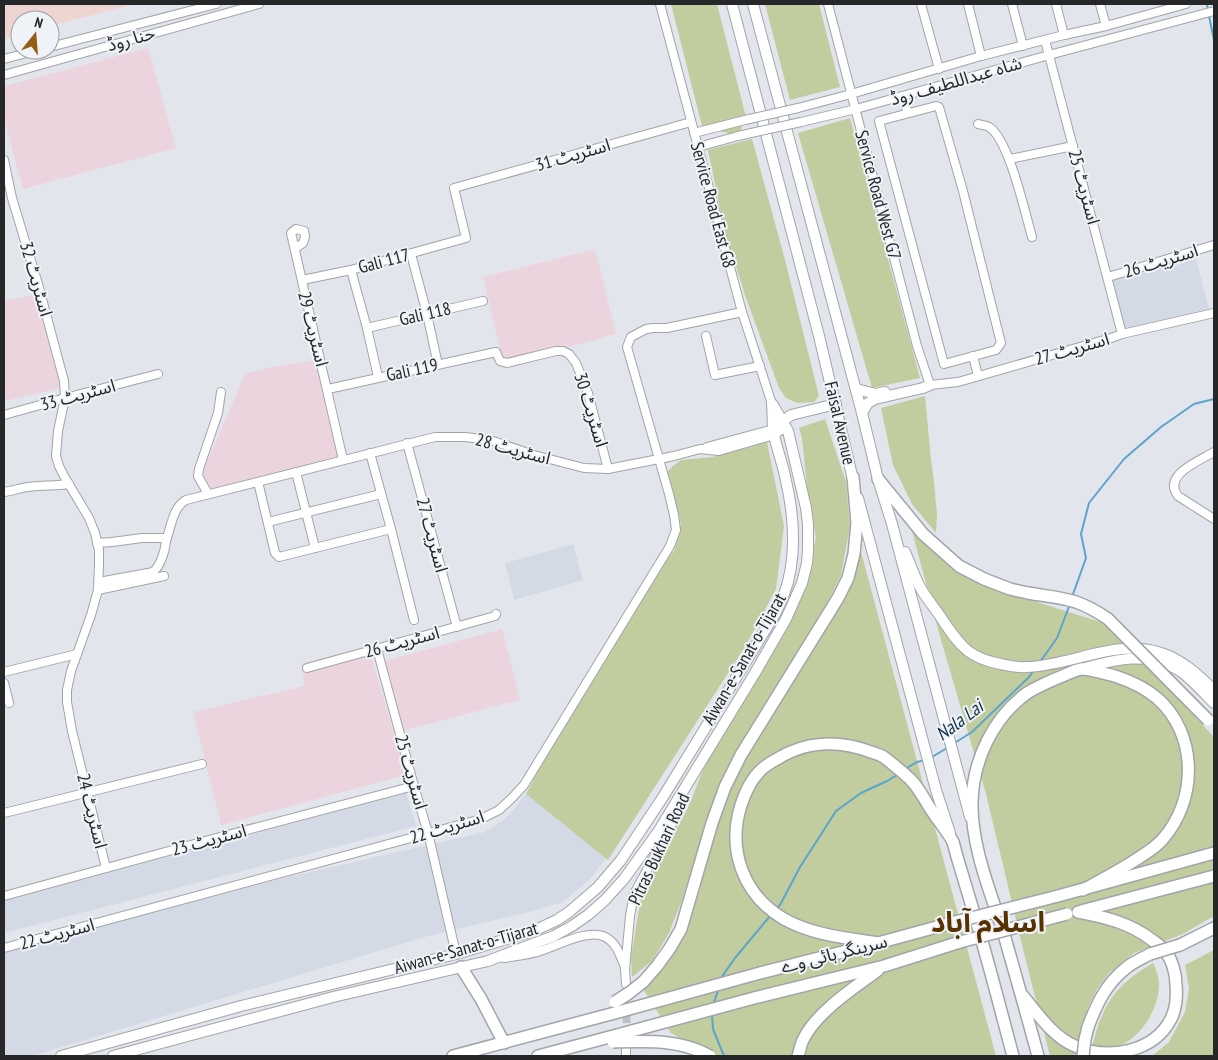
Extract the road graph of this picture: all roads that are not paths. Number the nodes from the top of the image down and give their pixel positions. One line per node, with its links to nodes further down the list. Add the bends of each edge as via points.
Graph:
1 (216, 4): 17 (street, حنا روڈ)
2 (259, 4): 22 (street, حنا روڈ)
3 (660, 4): 27 (street, Service Road East G8)
4 (732, 4): 62 (main road, Faisal Avenue)
5 (753, 4): 58 (main road, Faisal Avenue)
6 (828, 4): 23 (street, Service Road West G7)
7 (921, 4): 21 (street)
8 (968, 4): 20 (street)
9 (1012, 4): 18 (street)
10 (1056, 4): 15 (street)
11 (1100, 4): 14 (street)
12 (1186, 4): 14 (street, شاہ عبداللطیف روڈ)
13 (1214, 11): 19 (street, شاہ عبداللطیف روڈ)
14 (1106, 26): 15 (street, شاہ عبداللطیف روڈ)
15 (1064, 35): 16 (street, شاہ عبداللطیف روڈ)
16 (1045, 40): 18 (street, شاہ عبداللطیف روڈ); 19 (street, اسٹریٹ 25)
17 (60, 44)
18 (1023, 46): 20 (street, شاہ عبداللطیف روڈ)
19 (1049, 55): 24 (street, شاہ عبداللطیف روڈ); 30 (street, اسٹریٹ 25)
20 (982, 56): 21 (street, شاہ عبداللطیف روڈ)
21 (939, 69): 23 (street, شاہ عبداللطیف روڈ)
22 (4, 75)
23 (851, 94): 25 (street, Service Road West G7); 29 (street, شاہ عبداللطیف روڈ, bridge)
24 (902, 96): 25 (street, شاہ عبداللطیف روڈ); 26 (street)
25 (856, 109): 31 (street, شاہ عبداللطیف روڈ, bridge); 56 (street, Service Road West G7)
26 (908, 113): 50 (street, via 939,107 963,191 1001,343 996,350); 50 (street, via 879,121 944,364)
27 (691, 122): 29 (street, Service Road East G8); 34 (street, اسٹریٹ 31, via 454,188)
28 (978, 124): 32 (street, via 988,126 996,134)
29 (694, 133): 31 (street, Service Road East G8)
30 (1073, 146): 32 (street); 40 (street, اسٹریٹ 25)
31 (698, 147): 43 (street, Service Road East G8)
32 (1010, 159): 35 (street)
33 (4, 160): 60 (street, اسٹریٹ 32, via 64,381)
34 (466, 238): 38 (street, Gali 117)
35 (1032, 238)
36 (1214, 245): 40 (street, اسٹریٹ 26)
37 (296, 248): 41 (street, اسٹریٹ 29, via 305,237 304,231 296,229 291,233)
38 (411, 254): 39 (street, Gali 117); 45 (street)
39 (351, 270): 41 (street, Gali 117); 46 (street)
40 (1108, 277): 47 (street, اسٹریٹ 25)
41 (302, 280): 57 (street, اسٹریٹ 29)
42 (483, 301): 45 (street, Gali 118)
43 (742, 312): 52 (street, Service Road East G8); 70 (street, اسٹریٹ 22, via 667,328 646,329 631,337 627,347)
44 (1214, 313): 47 (street, اسٹریٹ 27)
45 (427, 314): 46 (street, Gali 118); 51 (street)
46 (367, 328): 55 (street)
47 (1122, 334): 54 (street, اسٹریٹ 27)
48 (706, 336): 52 (street, via 715,375)
49 (496, 352): 51 (street, Gali 119); 72 (street, اسٹریٹ 30, via 500,361 507,363 556,351 569,354 588,393)
50 (972, 356): 54 (street)
51 (438, 365): 55 (street, Gali 119)
52 (760, 366): 61 (street, Service Road East G8)
53 (155, 375): 60 (street, اسٹریٹ 33)
54 (978, 376): 56 (street, اسٹریٹ 27)
55 (378, 377): 57 (street, Gali 119)
56 (930, 385): 58 (main road, via 876,394); 63 (main road, via 875,399)
57 (328, 388): 71 (street, اسٹریٹ 29)
58 (856, 389): 63 (main road, Faisal Avenue)
59 (221, 392): 81 (street, via 218,413 198,469 198,476)
60 (64, 398): 64 (street, اسٹریٹ 33); 79 (street, اسٹریٹ 32, via 56,456)
61 (772, 404): 65 (main road, Aiwan-e-Sanat-o-Tijarat); 66 (main road, Aiwan-e-Sanat-o-Tijarat)
62 (836, 404): 65 (main road, via 791,415); 76 (main road, Faisal Avenue)
63 (862, 413): 77 (main road, Faisal Avenue)
64 (4, 415)
65 (784, 424): 66 (street); 74 (main road, Aiwan-e-Sanat-o-Tijarat)
66 (774, 432): 70 (street, اسٹریٹ 28, via 719,451 700,449); 75 (main road, Aiwan-e-Sanat-o-Tijarat)
67 (407, 444): 69 (street, اسٹریٹ 28); 72 (street, اسٹریٹ 28, via 435,437 490,440 584,468); 95 (street, اسٹریٹ 27)
68 (1214, 452): 84 (street, via 1184,470 1175,480 1174,487 1178,496)
69 (370, 453): 71 (street, اسٹریٹ 28); 82 (street)
70 (659, 459): 72 (street, اسٹریٹ 28); 111 (street, اسٹریٹ 22, via 676,530 670,546 524,785 499,810 487,816)
71 (344, 460): 73 (street, اسٹریٹ 28)
72 (608, 469)
73 (296, 472): 78 (street, اسٹریٹ 28); 83 (street)
74 (798, 472): 75 (main road); 107 (main road, Aiwan-e-Sanat-o-Tijarat, via 808,524 807,563 802,583 782,627)
75 (785, 475): 115 (main road, Aiwan-e-Sanat-o-Tijarat, via 791,505 793,550 783,597)
76 (853, 477): 113 (main road, Faisal Avenue); 132 (highway, bridge, via 857,523 848,578 740,755 712,823 681,929 643,982)
77 (878, 479): 86 (main road, Faisal Avenue); 105 (highway, bridge, via 923,534 959,566 1010,589 1076,602 1108,619)
78 (258, 482): 81 (street, اسٹریٹ 28); 85 (street)
79 (69, 484): 80 (street); 89 (street, اسٹریٹ 32, via 89,518)
80 (4, 492)
81 (208, 494): 88 (street, اسٹریٹ 28, via 181,503)
82 (381, 494): 83 (street); 87 (street)
83 (306, 513): 85 (street); 90 (street)
84 (1214, 519)
85 (268, 522): 90 (street, via 277,556)
86 (892, 524): 102 (main road, via 921,587 955,639 970,652 992,662 1026,668 1116,649 1146,650 1176,659); 112 (main road, Faisal Avenue)
87 (391, 529): 90 (street); 94 (street)
88 (166, 541): 89 (street, via 150,537); 92 (street, via 156,570)
89 (97, 543): 92 (street, اسٹریٹ 32)
90 (315, 548)
91 (164, 576): 92 (street)
92 (99, 586): 97 (street, اسٹریٹ 24)
93 (496, 614): 95 (street, اسٹریٹ 26)
94 (414, 620)
95 (457, 627): 96 (street, اسٹریٹ 26)
96 (376, 649): 98 (street, اسٹریٹ 26); 108 (street, اسٹریٹ 25)
97 (77, 654): 100 (street); 109 (street, اسٹریٹ 24, via 67,702)
98 (307, 668)
99 (1080, 669): 104 (main road, via 1112,660 1142,658 1182,673); 112 (highway, via 1028,693 1006,712 988,738 975,776 972,803); 119 (highway, via 1134,683 1167,708 1182,733 1189,772 1181,809 1161,841 1122,869)
100 (4, 672)
101 (4, 683): 103 (street)
102 (1214, 690)
103 (9, 703)
104 (1214, 703)
105 (1211, 723)
106 (202, 764): 109 (street)
107 (692, 774): 117 (main road, Aiwan-e-Sanat-o-Tijarat, via 658,832); 129 (street, Pitras Bukhari Road, via 673,822 634,894)
108 (414, 786): 111 (street, اسٹریٹ 25); 116 (street, اسٹریٹ 23)
109 (88, 792): 110 (street); 116 (street, اسٹریٹ 24)
110 (4, 813)
111 (428, 833): 124 (street, اسٹریٹ 22); 125 (street, اسٹریٹ 25)
112 (975, 836): 131 (highway)
113 (952, 842): 123 (highway, via 911,780 882,756 854,746 829,743 806,746 785,754 758,772 743,799 736,834 741,869 758,897 786,920 818,932); 133 (highway)
114 (1214, 853): 119 (highway, سرینگر ہائی وے)
115 (621, 860): 117 (main road); 125 (main road, Aiwan-e-Sanat-o-Tijarat, via 598,887 557,920 520,936)
116 (106, 868): 120 (street, اسٹریٹ 23)
117 (632, 868): 126 (main road, Aiwan-e-Sanat-o-Tijarat, via 605,900 572,926)
118 (1214, 876): 121 (highway, سرینگر ہائی وے)
119 (1083, 890): 123 (highway, سرینگر ہائی وے, bridge)
120 (4, 896)
121 (1072, 913): 127 (highway, سرینگر ہائی وے, bridge); 131 (highway, via 1120,922 1142,932 1165,950 1176,976 1177,996 1172,1018 1160,1035 1146,1044 1125,1052 1096,1053 1074,1046 1055,1034)
122 (1214, 928): 145 (highway, bridge, via 1180,945 1150,954 1127,967 1110,983 1088,1027)
123 (878, 944): 132 (highway, سرینگر ہائی وے, bridge)
124 (4, 948)
125 (456, 954): 136 (main road, Aiwan-e-Sanat-o-Tijarat, via 241,1006)
126 (488, 961): 128 (main road, Aiwan-e-Sanat-o-Tijarat); 129 (street, via 528,955 576,938 597,935 604,936 615,946)
127 (884, 966): 134 (highway, سرینگر ہائی وے, bridge, via 754,998); 141 (highway, via 819,1017 804,1038)
128 (461, 967): 135 (highway); 137 (main road, Aiwan-e-Sanat-o-Tijarat, via 333,996)
129 (626, 969): 130 (street, Pitras Bukhari Road)
130 (626, 984)
131 (1021, 993): 144 (highway)
132 (581, 1023): 135 (highway, سرینگر ہائی وے)
133 (1007, 1033): 142 (highway); 143 (highway)
134 (615, 1039): 139 (highway, سرینگر ہائی وے); 140 (highway, bridge, via 665,1042)
135 (504, 1043): 138 (highway, سرینگر ہائی وے)
136 (61, 1056)
137 (113, 1056)
138 (453, 1056)
139 (538, 1056)
140 (710, 1056)
141 (798, 1056)
142 (1004, 1056)
143 (1013, 1056)
144 (1038, 1056)
145 (1083, 1056)

